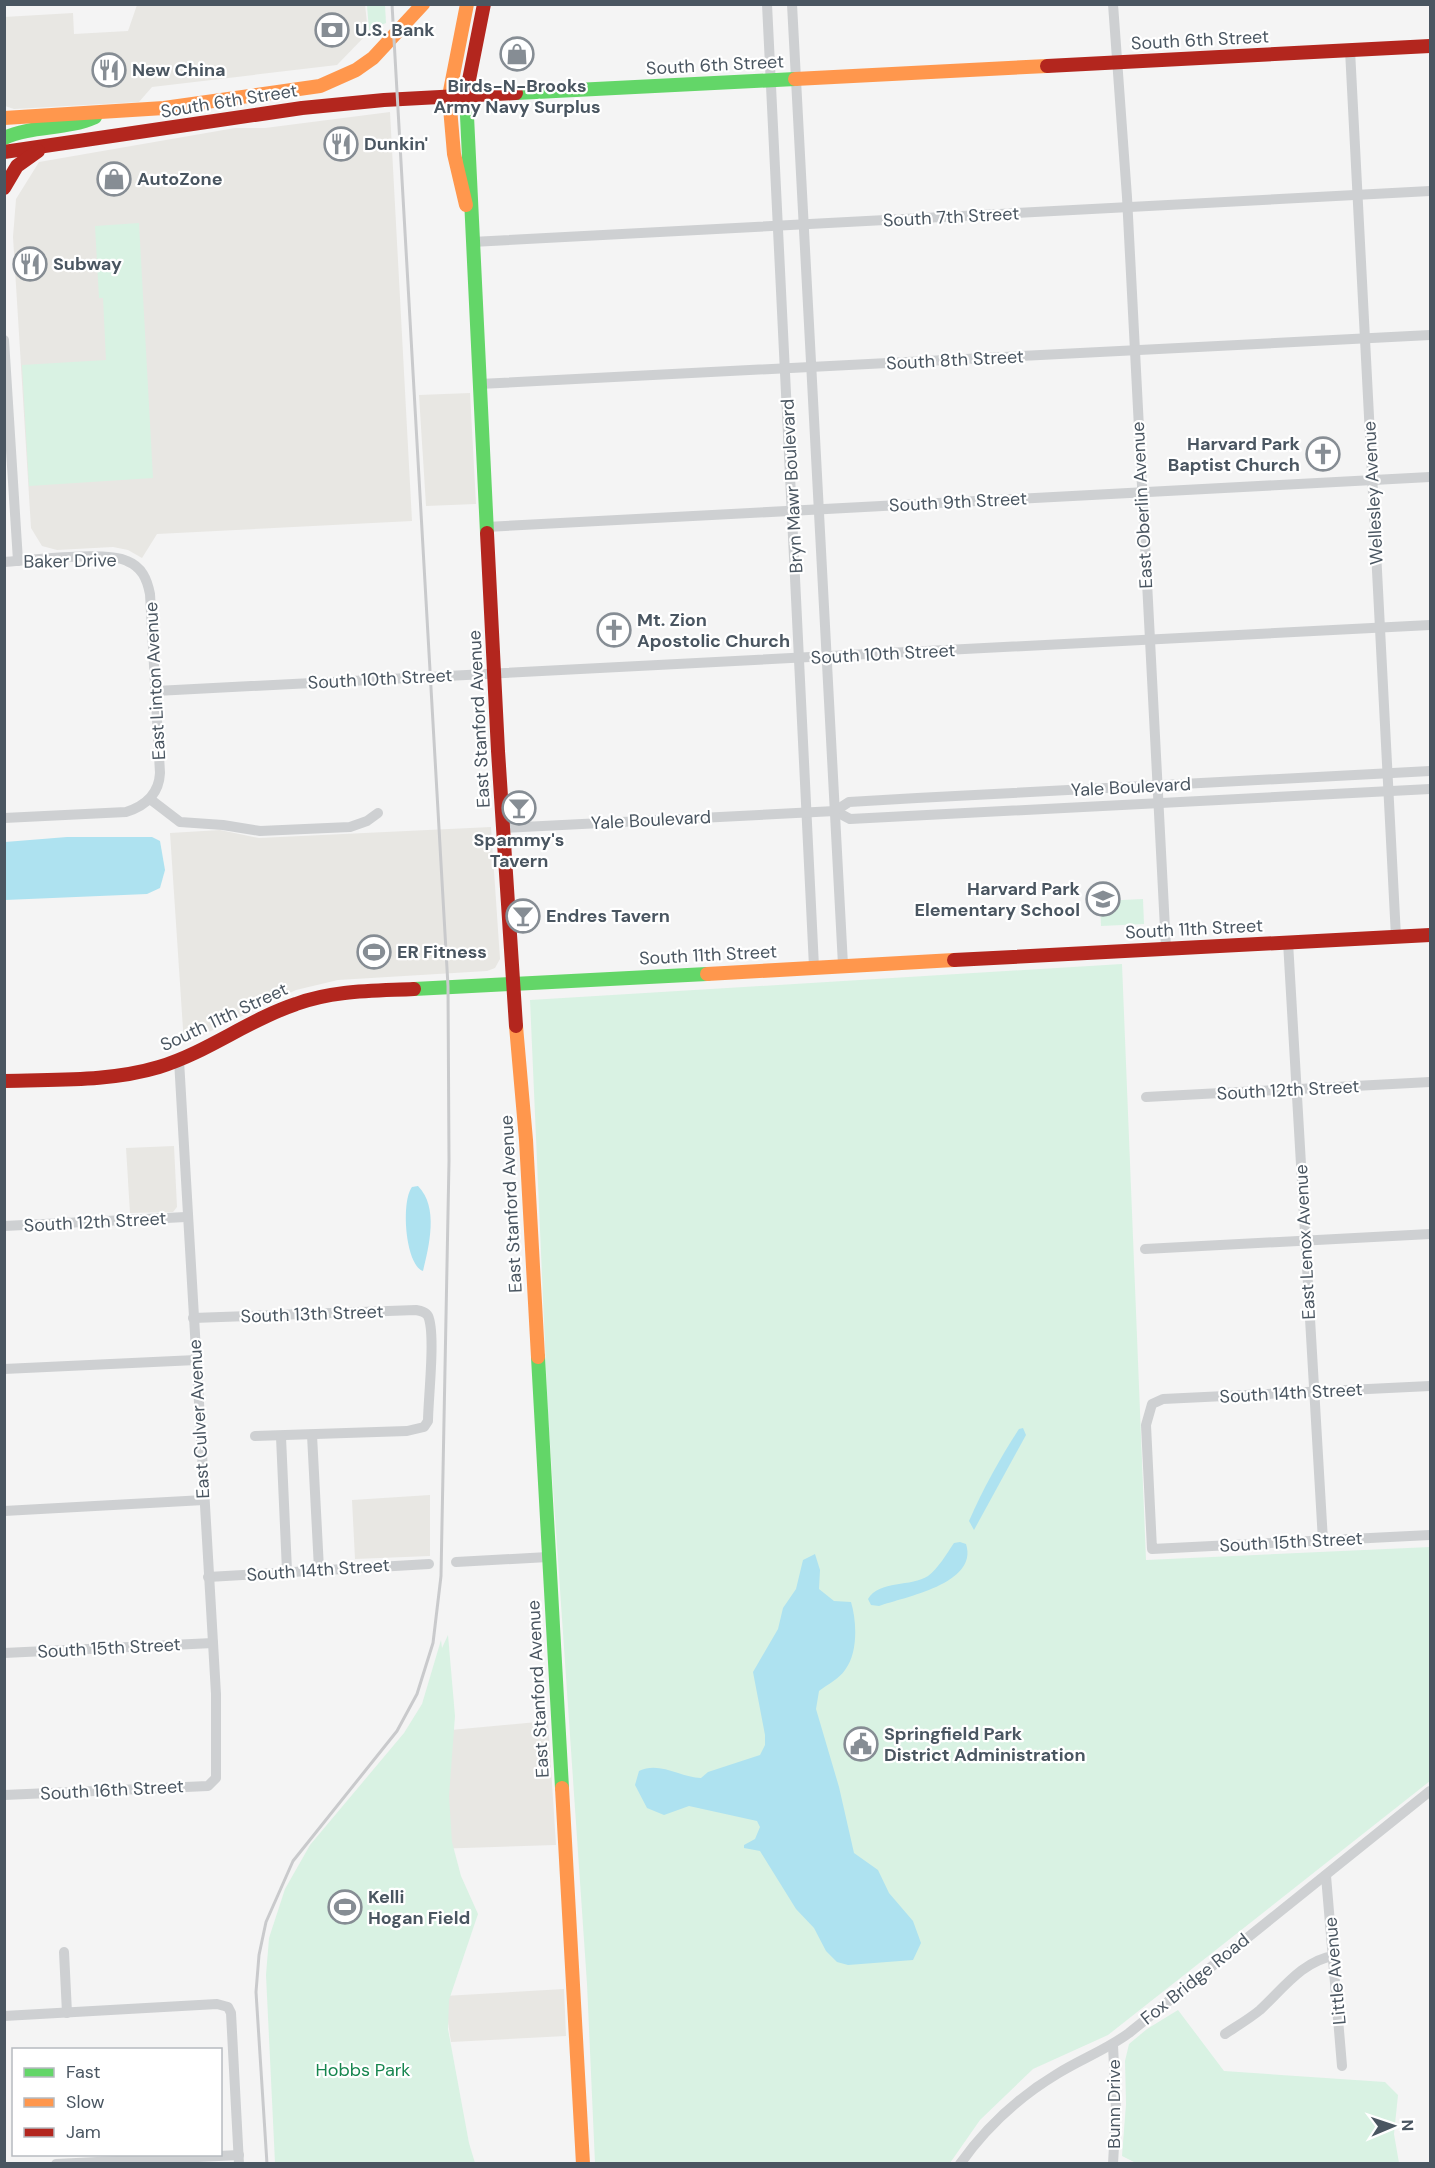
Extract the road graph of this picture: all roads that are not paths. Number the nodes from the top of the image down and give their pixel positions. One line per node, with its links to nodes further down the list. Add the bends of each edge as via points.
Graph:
1 (423, 4): 14 (main road, South 6th Street, via 387,44 356,70 320,86 259,97)
2 (467, 4): 13 (main road, East Stanford Avenue)
3 (484, 4): 12 (main road, East Stanford Avenue)
4 (767, 4): 11 (street, Bryn Mawr Boulevard)
5 (792, 4): 10 (street, Bryn Mawr Boulevard)
6 (1113, 4): 9 (street, East Oberlin Avenue)
7 (1431, 46): 8 (main road, South 6th Street)
8 (1350, 50): 9 (main road, South 6th Street); 21 (street, Wellesley Avenue)
9 (1116, 63): 10 (main road, South 6th Street); 22 (street, East Oberlin Avenue)
10 (797, 79): 11 (main road, South 6th Street); 23 (street, Bryn Mawr Boulevard)
11 (771, 81): 12 (main road, South 6th Street); 24 (street, Bryn Mawr Boulevard)
12 (466, 95): 13 (main road, South 6th Street); 25 (main road, East Stanford Avenue)
13 (449, 96): 17 (main road, South 6th Street, via 339,103); 25 (main road, East Stanford Avenue, via 454,154)
14 (104, 112): 15 (main road, South 6th Street); 16 (main road, via 63,129 19,132)
15 (4, 118)
16 (4, 138)
17 (43, 148): 18 (main road, South 6th Street); 19 (main road, via 16,164)
18 (4, 152)
19 (4, 188)
20 (1431, 191): 21 (street, South 7th Street)
21 (1358, 196): 22 (street, South 7th Street); 27 (street, Wellesley Avenue)
22 (1127, 207): 23 (street, South 7th Street); 29 (street, East Oberlin Avenue)
23 (805, 225): 24 (street, South 7th Street); 30 (street, Bryn Mawr Boulevard)
24 (779, 226): 25 (street, South 7th Street); 31 (street, Bryn Mawr Boulevard)
25 (472, 242): 32 (main road, East Stanford Avenue)
26 (1431, 335): 27 (street, South 8th Street)
27 (1364, 338): 29 (street, South 8th Street); 34 (street, Wellesley Avenue)
28 (4, 340): 39 (street)
29 (1134, 350): 30 (street, South 8th Street); 35 (street, East Oberlin Avenue)
30 (812, 367): 31 (street, South 8th Street); 36 (street, Bryn Mawr Boulevard)
31 (786, 369): 32 (street, South 8th Street); 37 (street, Bryn Mawr Boulevard)
32 (479, 384): 38 (main road, East Stanford Avenue)
33 (1431, 477): 34 (street, South 9th Street)
34 (1372, 480): 35 (street, South 9th Street); 43 (street, Wellesley Avenue)
35 (1141, 492): 36 (street, South 9th Street); 44 (street, East Oberlin Avenue)
36 (819, 510): 37 (street, South 9th Street); 45 (street, Bryn Mawr Boulevard)
37 (793, 511): 38 (street, South 9th Street); 46 (street, Bryn Mawr Boulevard)
38 (486, 527): 47 (main road, East Stanford Avenue)
39 (18, 561): 40 (street, Baker Drive); 41 (street, Baker Drive, via 109,557)
40 (4, 562)
41 (135, 565): 48 (street, East Linton Avenue, via 147,579 150,594)
42 (1431, 625): 43 (street, South 10th Street)
43 (1380, 628): 44 (street, South 10th Street); 50 (street, Wellesley Avenue)
44 (1150, 640): 45 (street, South 10th Street); 51 (street, East Oberlin Avenue)
45 (827, 657): 46 (street, South 10th Street); 56 (street, Bryn Mawr Boulevard)
46 (801, 659): 47 (street, South 10th Street); 58 (street, Bryn Mawr Boulevard)
47 (494, 673): 48 (street, South 10th Street); 60 (main road, East Stanford Avenue)
48 (156, 691): 54 (street, East Linton Avenue, via 160,773)
49 (1431, 771): 50 (street, Yale Boulevard)
50 (1388, 774): 51 (street, Yale Boulevard); 53 (street, Wellesley Avenue)
51 (1158, 785): 55 (street, East Oberlin Avenue); 56 (street, Yale Boulevard, via 849,802)
52 (1431, 789): 53 (street, Yale Boulevard)
53 (1389, 791): 55 (street, Yale Boulevard); 62 (street, Wellesley Avenue)
54 (150, 799): 57 (street, via 180,822 260,831 350,826); 59 (street, via 126,812)
55 (1158, 803): 56 (street, Yale Boulevard, via 850,819); 64 (street, East Oberlin Avenue)
56 (834, 811): 58 (street, Yale Boulevard); 65 (street, Bryn Mawr Boulevard)
57 (378, 813)
58 (807, 813): 60 (street, Yale Boulevard); 66 (street, Bryn Mawr Boulevard)
59 (4, 818)
60 (502, 828): 67 (main road, East Stanford Avenue)
61 (1431, 935): 62 (main road, South 11th Street)
62 (1396, 937): 63 (main road, South 11th Street)
63 (1288, 942): 64 (main road, South 11th Street); 71 (street, East Lenox Avenue)
64 (1166, 948): 65 (main road, South 11th Street)
65 (843, 966): 66 (main road, South 11th Street)
66 (814, 967): 67 (main road, South 11th Street)
67 (513, 983): 68 (main road, South 11th Street, via 319,996 278,1008); 91 (main road, East Stanford Avenue, via 526,1140)
68 (179, 1060): 69 (main road, South 11th Street, via 121,1075); 73 (street, East Culver Avenue)
69 (4, 1081)
70 (1431, 1082): 71 (street, South 12th Street)
71 (1296, 1091): 72 (street, South 12th Street); 76 (street, East Lenox Avenue)
72 (1146, 1097)
73 (186, 1217): 74 (street, South 12th Street); 78 (street, East Culver Avenue)
74 (4, 1226)
75 (1431, 1234): 76 (street)
76 (1306, 1241): 77 (street); 82 (street, East Lenox Avenue)
77 (1145, 1249)
78 (193, 1318): 79 (street, East Culver Avenue); 83 (street, South 13th Street, via 424,1312 431,1338 428,1421 424,1427)
79 (196, 1360): 80 (street); 86 (street, East Culver Avenue)
80 (4, 1369)
81 (1431, 1386): 82 (street, South 14th Street)
82 (1314, 1392): 89 (street, East Lenox Avenue); 90 (street, South 14th Street, via 1174,1398 1152,1404 1146,1425)
83 (312, 1435): 85 (street); 94 (street)
84 (255, 1437): 85 (street)
85 (281, 1437): 95 (street)
86 (204, 1500): 87 (street); 96 (street, East Culver Avenue)
87 (4, 1511)
88 (1431, 1535): 89 (street, South 15th Street)
89 (1323, 1541): 90 (street, South 15th Street)
90 (1152, 1549)
91 (548, 1557): 92 (street); 112 (main road, East Stanford Avenue)
92 (456, 1562)
93 (429, 1564): 94 (street, South 14th Street)
94 (319, 1569): 95 (street, South 14th Street)
95 (287, 1571): 96 (street, South 14th Street)
96 (208, 1577): 97 (street, East Culver Avenue)
97 (213, 1643): 98 (street, South 15th Street); 99 (street, East Culver Avenue)
98 (4, 1653)
99 (216, 1778): 101 (street, South 16th Street, via 208,1786)
100 (1431, 1791): 102 (street, Fox Bridge Road)
101 (4, 1795)
102 (1326, 1876): 104 (street, Little Avenue); 108 (street, Fox Bridge Road)
103 (63, 1952): 105 (street)
104 (1334, 1956): 107 (street, via 1323,1958 1300,1973 1254,2015); 109 (street, Little Avenue)
105 (67, 2013): 106 (street); 110 (street, via 217,2004 228,2007)
106 (4, 2016)
107 (1225, 2034)
108 (1113, 2045): 113 (street, Fox Bridge Road, via 1057,2073 1012,2103 982,2132); 114 (street, Bunn Drive)
109 (1342, 2066)
110 (239, 2159): 111 (street)
111 (56, 2163)
112 (583, 2163)
113 (960, 2163)
114 (1113, 2163)

